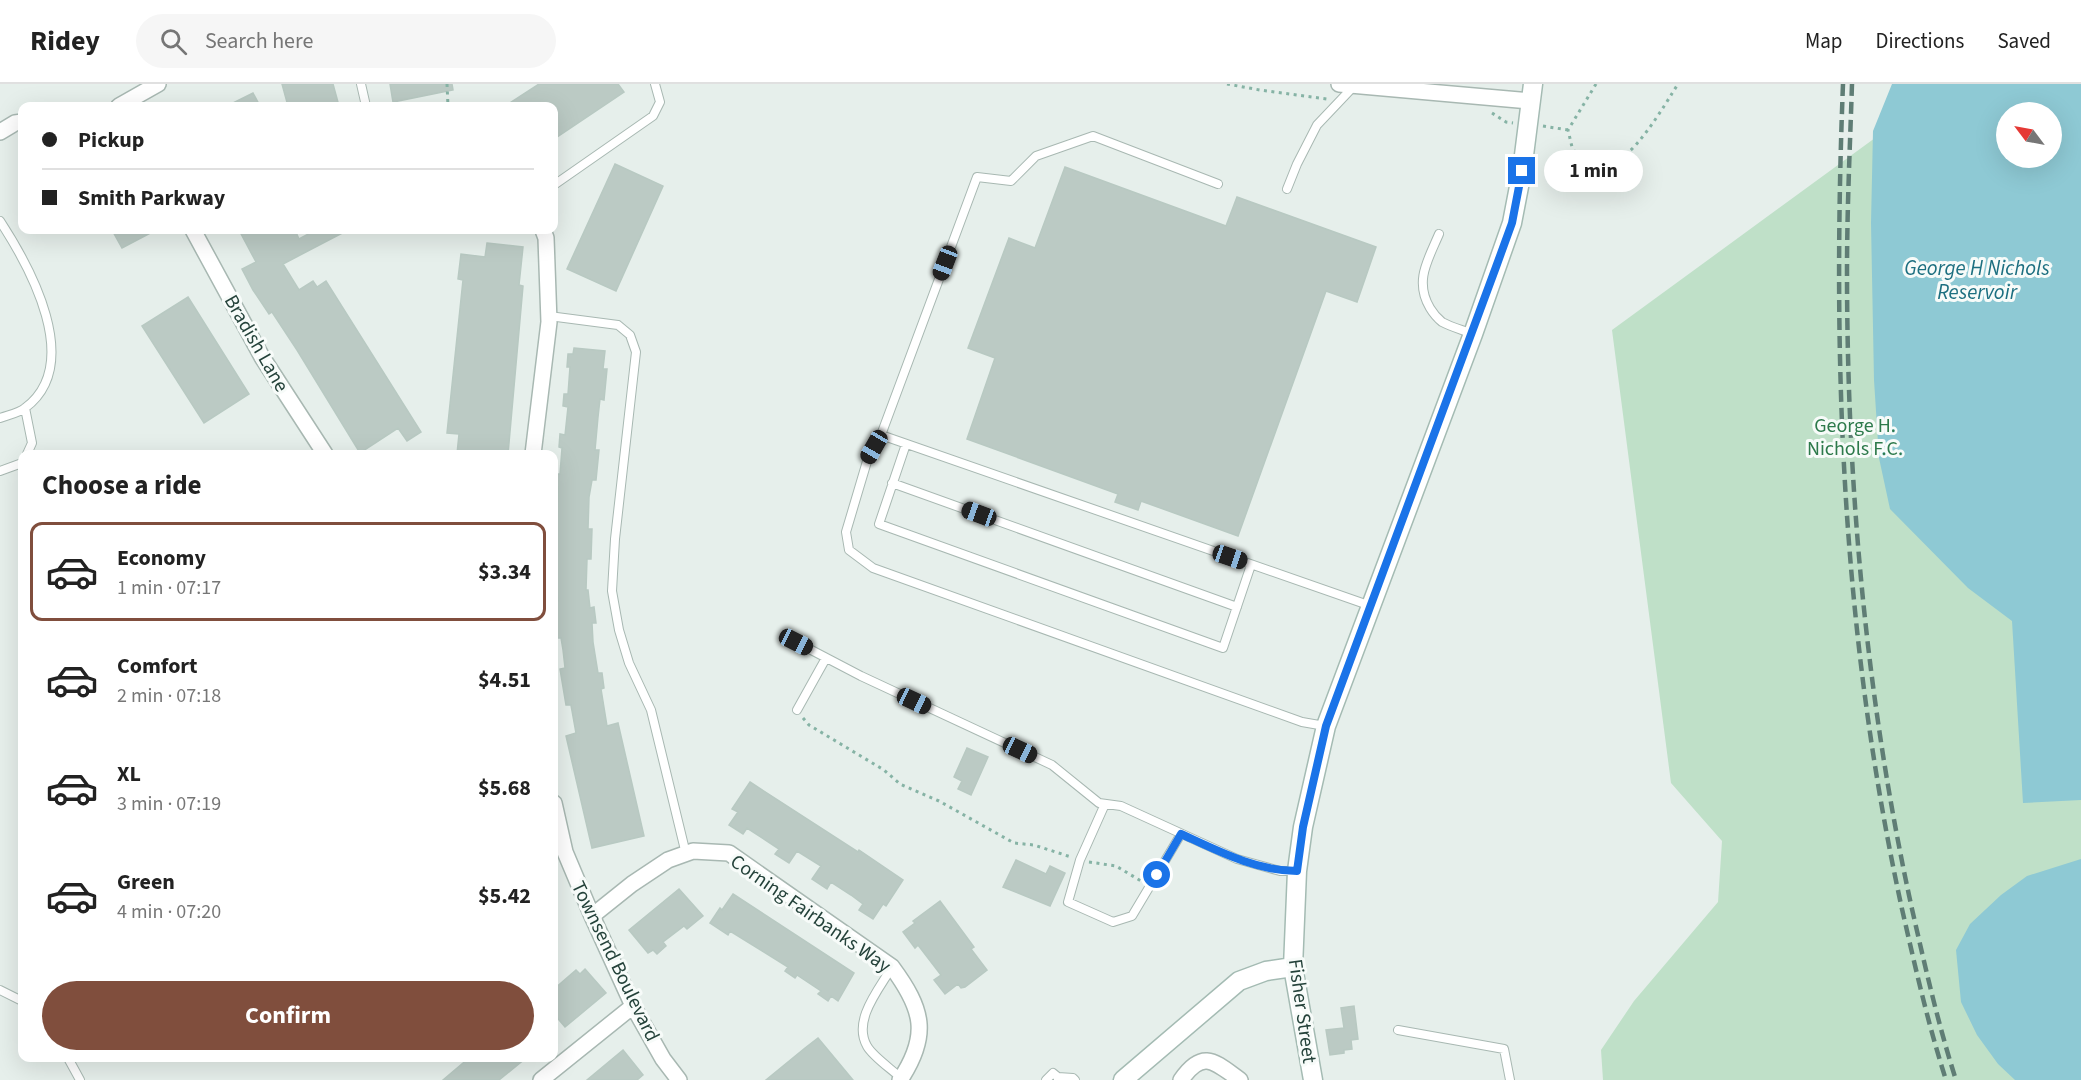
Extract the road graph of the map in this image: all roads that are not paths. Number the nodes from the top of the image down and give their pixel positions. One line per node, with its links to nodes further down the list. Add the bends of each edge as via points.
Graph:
1 (158, 84): 6 (street)
2 (361, 84): 7 (lane)
3 (655, 84): 10 (lane, via 660,102 653,116)
4 (1347, 85): 5 (street); 12 (lane, via 1317,125)
5 (1532, 93): 18 (street, Fisher Street, via 1512,223)
6 (130, 102)
7 (365, 102)
8 (18, 123): 9 (street)
9 (0, 132)
10 (558, 182)
11 (1218, 184): 21 (lane, via 1093,136 1036,156 1011,181 977,177)
12 (1287, 189)
13 (0, 221): 19 (lane, via 48,316 52,349 46,384)
14 (195, 234): 24 (street, Bradish Lane, via 262,357)
15 (544, 234): 17 (street)
16 (1439, 234): 18 (lane, via 1421,283 1425,299 1443,322)
17 (549, 316): 25 (street); 39 (lane, via 618,325 630,334 636,352 612,591 629,663 651,710)
18 (1473, 334): 30 (street, Fisher Street)
19 (25, 408): 20 (lane); 23 (lane, via 32,442)
20 (0, 418)
21 (881, 435): 22 (lane); 35 (lane, via 868,458 846,532 849,549 873,568 1302,722)
22 (906, 444): 28 (lane); 29 (lane)
23 (29, 450)
24 (323, 450)
25 (533, 450)
26 (18, 464): 27 (lane)
27 (0, 471)
28 (892, 483): 31 (lane); 31 (lane, via 879,524 1223,648)
29 (1251, 565): 30 (lane); 31 (lane)
30 (1371, 607): 35 (street, Fisher Street)
31 (1237, 608)
32 (796, 642): 33 (lane)
33 (826, 658): 34 (lane); 36 (lane, via 1052,765)
34 (797, 710)
35 (1326, 726): 40 (street, Fisher Street)
36 (1105, 804): 38 (lane, via 1121,806); 38 (lane, via 1080,860 1068,902 1113,922 1132,916)
37 (558, 821): 41 (street, Townsend Boulevard, via 565,852)
38 (1181, 834): 40 (lane, via 1253,864)
39 (686, 854): 41 (street, Corning Fairbanks Way, via 668,860); 42 (street, Corning Fairbanks Way, via 729,853)
40 (1297, 871): 43 (street, Fisher Street)
41 (592, 916): 46 (street, Townsend Boulevard)
42 (892, 967): 50 (street, Corning Fairbanks Way, via 909,989 921,1025 917,1050); 50 (lane, via 868,1007 863,1026 867,1046)
43 (1293, 967): 56 (street, via 1239,981); 59 (street, Fisher Street)
44 (0, 990): 45 (lane)
45 (18, 999)
46 (633, 1006): 52 (street); 53 (street, Townsend Boulevard)
47 (1398, 1030): 60 (lane, via 1504,1049)
48 (70, 1062): 51 (lane)
49 (1058, 1078): 54 (lane, via 1053,1073); 55 (lane)
50 (902, 1079)
51 (80, 1080)
52 (542, 1080)
53 (679, 1080)
54 (1046, 1080)
55 (1075, 1080)
56 (1123, 1080)
57 (1181, 1080): 58 (street, via 1206,1060)
58 (1240, 1080)
59 (1313, 1080)
60 (1510, 1080)

